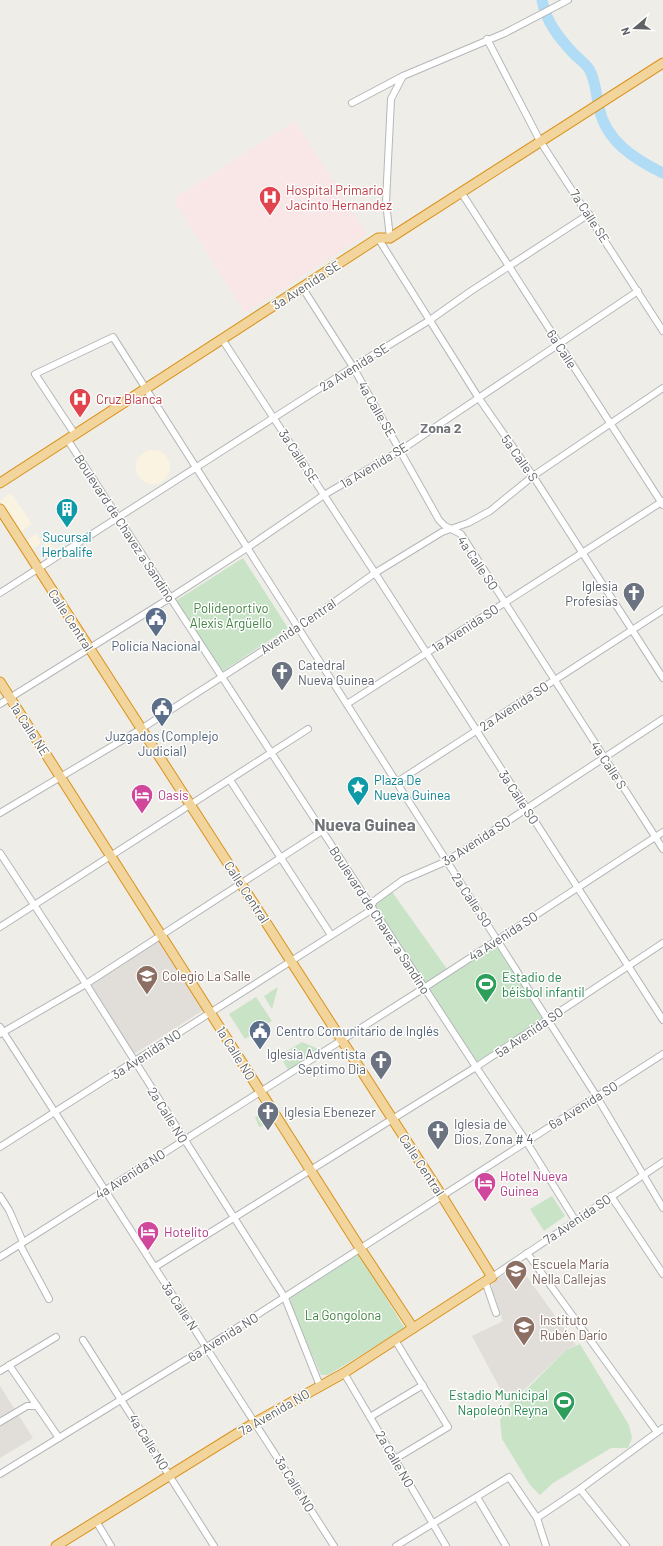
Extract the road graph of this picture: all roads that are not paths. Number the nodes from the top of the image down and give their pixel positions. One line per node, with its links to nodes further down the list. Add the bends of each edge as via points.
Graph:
1 (568, 0): 2 (street, via 505,33)
2 (487, 39): 4 (street); 6 (street, 7a Calle SE)
3 (663, 62): 6 (highway)
4 (403, 76): 5 (street); 10 (street, via 391,99 386,202)
5 (352, 103)
6 (540, 141): 7 (highway); 8 (street, 7a Calle SE)
7 (461, 192): 10 (highway); 11 (street, 6a Calle)
8 (589, 214): 11 (street, 2a Avenida SE); 13 (street, 7a Calle SE)
9 (378, 238): 10 (highway); 12 (highway, 3a Avenida SE); 14 (street, 5a Calle S)
10 (390, 238)
11 (508, 267): 14 (street, 2a Avenida SE); 17 (street, 6a Calle)
12 (302, 287): 16 (highway, 3a Avenida SE); 18 (street, 4a Calle SE)
13 (638, 291): 15 (street, 7a Calle SE); 17 (street, 1a Avenida SE)
14 (430, 320): 18 (street, 2a Avenida SE); 21 (street, 5a Calle S)
15 (663, 331)
16 (222, 339): 20 (highway, 3a Avenida SE); 22 (street, 3a Calle SE)
17 (559, 344): 21 (street, 1a Avenida SE); 23 (street, 6a Calle)
18 (353, 367): 22 (street, 2a Avenida SE); 25 (street, 4a Calle SE)
19 (663, 388): 23 (street, Avenida Central)
20 (145, 389): 24 (highway, 3a Avenida SE); 24 (street, Boulevard de Chavez a Sandino, via 113,337 35,374); 26 (street, 2a Calle SO)
21 (478, 397): 25 (street, 1a Avenida SE); 27 (street, 5a Calle S)
22 (274, 418): 26 (street, 2a Avenida SE); 29 (street, 3a Calle SE)
23 (610, 423): 27 (street, Avenida Central); 30 (street, 6a Calle)
24 (70, 436): 28 (highway, 3a Avenida SE); 32 (street, Boulevard de Chavez a Sandino)
25 (401, 450): 29 (street, 1a Avenida SE); 33 (street, 4a Calle SE, via 439,520)
26 (195, 467): 32 (street, 2a Avenida SE); 34 (street, 2a Calle SO)
27 (533, 476): 33 (street, Avenida Central, via 490,511); 35 (street, 5a Calle S)
28 (0, 483)
29 (324, 495): 34 (street, 1a Avenida SE); 37 (street, 3a Calle SE)
30 (662, 503): 35 (street, 1a Avenida SO)
31 (0, 509): 36 (highway, Calle Central)
32 (117, 517): 36 (street, 2a Avenida SE); 39 (street, Boulevard de Chavez a Sandino)
33 (452, 529): 37 (street, Avenida Central, via 442,532); 40 (street, 4a Calle SO, via 461,534)
34 (247, 548): 39 (street, 1a Avenida SE); 42 (street, 2a Calle SO)
35 (582, 553): 40 (street, 1a Avenida SO); 43 (street, 5a Calle S)
36 (39, 569): 38 (street, 2a Avenida SE); 44 (highway, Calle Central)
37 (375, 573): 42 (street, Avenida Central); 45 (street, 3a Calle SO)
38 (0, 594)
39 (170, 598): 44 (street, 1a Avenida SE); 46 (street, Boulevard de Chavez a Sandino)
40 (504, 603): 45 (street, 1a Avenida SO); 48 (street, 4a Calle SO)
41 (663, 610): 43 (street, 2a Avenida SO)
42 (298, 628): 46 (street, Avenida Central); 52 (street, 2a Calle SO)
43 (632, 630): 47 (street, 5a Calle S); 48 (street, 2a Avenida SO)
44 (89, 647): 50 (street, 1a Avenida SE); 54 (highway, Calle Central)
45 (427, 653): 52 (street, 1a Avenida SO); 56 (street, 3a Calle SO)
46 (222, 677): 54 (street, Avenida Central); 57 (street, Boulevard de Chavez a Sandino)
47 (663, 678)
48 (554, 680): 56 (street, 2a Avenida SO); 58 (street, 4a Calle S)
49 (0, 682): 50 (highway, 1a Calle NE)
50 (10, 698): 51 (street, 1a Avenida SE); 59 (highway, 1a Calle NE)
51 (0, 704)
52 (347, 704): 61 (street, 2a Calle SO)
53 (663, 720): 58 (street, 3a Avenida SO)
54 (141, 728): 59 (street, Avenida Central); 62 (highway, Calle Central)
55 (308, 729): 57 (street)
56 (477, 731): 61 (street, 2a Avenida SO); 63 (street, 3a Calle SO)
57 (271, 753): 60 (street); 65 (street, Boulevard de Chavez a Sandino)
58 (604, 758): 63 (street, 3a Avenida SO); 67 (street, 4a Calle S)
59 (60, 776): 64 (street, Avenida Central); 70 (highway, 1a Calle NO)
60 (230, 780): 62 (street); 71 (street)
61 (397, 782): 72 (street, 2a Calle SO)
62 (190, 805): 70 (street); 73 (highway, Calle Central)
63 (527, 808): 72 (street, 3a Avenida SO); 74 (street, 3a Calle SO)
64 (0, 813)
65 (322, 831): 71 (street); 76 (street, Boulevard de Chavez a Sandino)
66 (663, 832): 67 (street, 4a Avenida SO)
67 (655, 837): 68 (street, 4a Calle S); 74 (street, 4a Avenida SO)
68 (663, 849)
69 (0, 853): 75 (street, 2a Calle NO)
70 (111, 856): 75 (street); 78 (highway, 1a Calle NO)
71 (281, 858): 73 (street); 79 (street)
72 (447, 861): 76 (street, 3a Avenida SO, via 403,880 374,901); 80 (street, 2a Calle SO)
73 (241, 883): 78 (street); 82 (highway, Calle Central)
74 (578, 888): 80 (street, 4a Avenida SO); 83 (street, 3a Calle SO)
75 (33, 906): 77 (street); 84 (street, 2a Calle NO)
76 (372, 908): 79 (street, 3a Avenida SO); 85 (street, Boulevard de Chavez a Sandino)
77 (0, 927)
78 (161, 935): 84 (street); 86 (highway, 1a Calle NO)
79 (331, 935): 82 (street, 3a Avenida SO)
80 (497, 940): 85 (street, 4a Avenida SO); 87 (street, 2a Calle SO)
81 (663, 943): 83 (street, 5a Avenida SO)
82 (291, 961): 86 (street, 3a Avenida NO); 90 (highway, Calle Central)
83 (628, 966): 87 (street, 5a Avenida SO); 88 (street, 3a Calle SO)
84 (86, 984): 89 (street); 92 (street, 2a Calle NO)
85 (424, 988): 90 (street, 4a Avenida SO); 93 (street, Boulevard de Chavez a Sandino)
86 (210, 1013): 92 (street, 3a Avenida NO); 94 (highway, 1a Calle NO)
87 (548, 1019): 93 (street, 5a Avenida SO); 95 (street, 2a Calle SO)
88 (663, 1020)
89 (1, 1031): 96 (street, 3a Calle N)
90 (341, 1039): 94 (street, 4a Avenida NO); 97 (highway, Calle Central)
91 (663, 1054): 95 (street, 6a Avenida SO)
92 (134, 1062): 96 (street, 3a Avenida NO); 98 (street, 2a Calle NO)
93 (476, 1068): 97 (street, 5a Avenida SO); 99 (street, Boulevard de Chavez a Sandino)
94 (260, 1091): 98 (street, 4a Avenida NO); 102 (highway, 1a Calle NO)
95 (597, 1097): 99 (street, 6a Avenida SO); 103 (street, 2a Calle SO)
96 (56, 1113): 100 (street, 3a Avenida NO); 104 (street, 3a Calle N)
97 (393, 1119): 102 (street, 5a Avenida SO); 106 (highway, Calle Central)
98 (184, 1140): 104 (street, 4a Avenida NO); 109 (street, 2a Calle NO)
99 (526, 1141): 106 (street, 6a Avenida SO); 110 (street, Boulevard de Chavez a Sandino)
100 (0, 1147)
101 (663, 1162): 103 (street, 7a Avenida SO)
102 (310, 1169): 109 (street, 5a Avenida SO); 112 (highway, 1a Calle NO)
103 (642, 1175): 107 (street, 7a Avenida SO); 108 (street, 2a Calle SO)
104 (105, 1190): 111 (street, 4a Avenida NO); 115 (street, 3a Calle N)
105 (0, 1196): 111 (street, via 9,1210)
106 (442, 1196): 112 (street, 6a Avenida NO); 117 (highway, Calle Central)
107 (611, 1196): 110 (street, 7a Avenida SO); 116 (street)
108 (663, 1208)
109 (234, 1218): 115 (street, 5a Avenida SO); 118 (street, 2a Calle NO)
110 (575, 1220): 113 (street, 7a Avenida SO)
111 (21, 1244): 114 (street, 4a Avenida NO); 119 (street)
112 (360, 1248): 118 (street, 6a Avenida NO); 121 (highway, 1a Calle NO)
113 (527, 1253): 117 (street, 7a Avenida SO); 136 (street)
114 (0, 1257)
115 (155, 1266): 125 (street, 3a Calle N)
116 (663, 1274)
117 (488, 1279): 120 (street); 121 (highway, 7a Avenida NO)
118 (285, 1298): 125 (street, 6a Avenida NO); 130 (street, 2a Calle NO)
119 (49, 1299)
120 (496, 1313)
121 (413, 1328): 124 (highway, 7a Avenida NO)
122 (56, 1337): 126 (street)
123 (82, 1340): 131 (street, 4a Calle NO)
124 (395, 1340): 128 (highway, 7a Avenida NO); 129 (street)
125 (207, 1348): 131 (street, 6a Avenida NO); 135 (street, 3a Calle N)
126 (10, 1365): 127 (street); 132 (street)
127 (0, 1371)
128 (344, 1373): 130 (highway, 7a Avenida NO); 133 (street, 2a Calle NO)
129 (423, 1385): 133 (street); 138 (street, via 448,1427)
130 (320, 1386): 135 (highway, 7a Avenida NO)
131 (122, 1399): 137 (street, 6a Avenida NO); 140 (street, 4a Calle NO)
132 (37, 1406): 134 (street, via 27,1406); 137 (street)
133 (370, 1417): 138 (street, 2a Calle NO)
134 (0, 1422)
135 (254, 1423): 140 (highway, 7a Avenida NO); 149 (street, 3a Calle NO)
136 (660, 1430): 141 (street)
137 (58, 1438): 139 (street, 6a Avenida NO)
138 (395, 1460): 145 (street, 2a Calle NO)
139 (0, 1474)
140 (170, 1475): 144 (highway, 7a Avenida NO); 148 (street, 4a Calle NO)
141 (580, 1489): 143 (street); 154 (street)
142 (477, 1497): 143 (street, via 509,1477); 145 (street); 152 (street)
143 (537, 1518): 153 (street)
144 (96, 1521): 146 (highway, 7a Avenida NO); 147 (street)
145 (433, 1524): 150 (street); 151 (street, 2a Calle NO)
146 (56, 1546)
147 (111, 1546)
148 (214, 1546)
149 (334, 1546)
150 (396, 1546)
151 (446, 1546)
152 (506, 1546)
153 (546, 1546)
154 (626, 1546)

